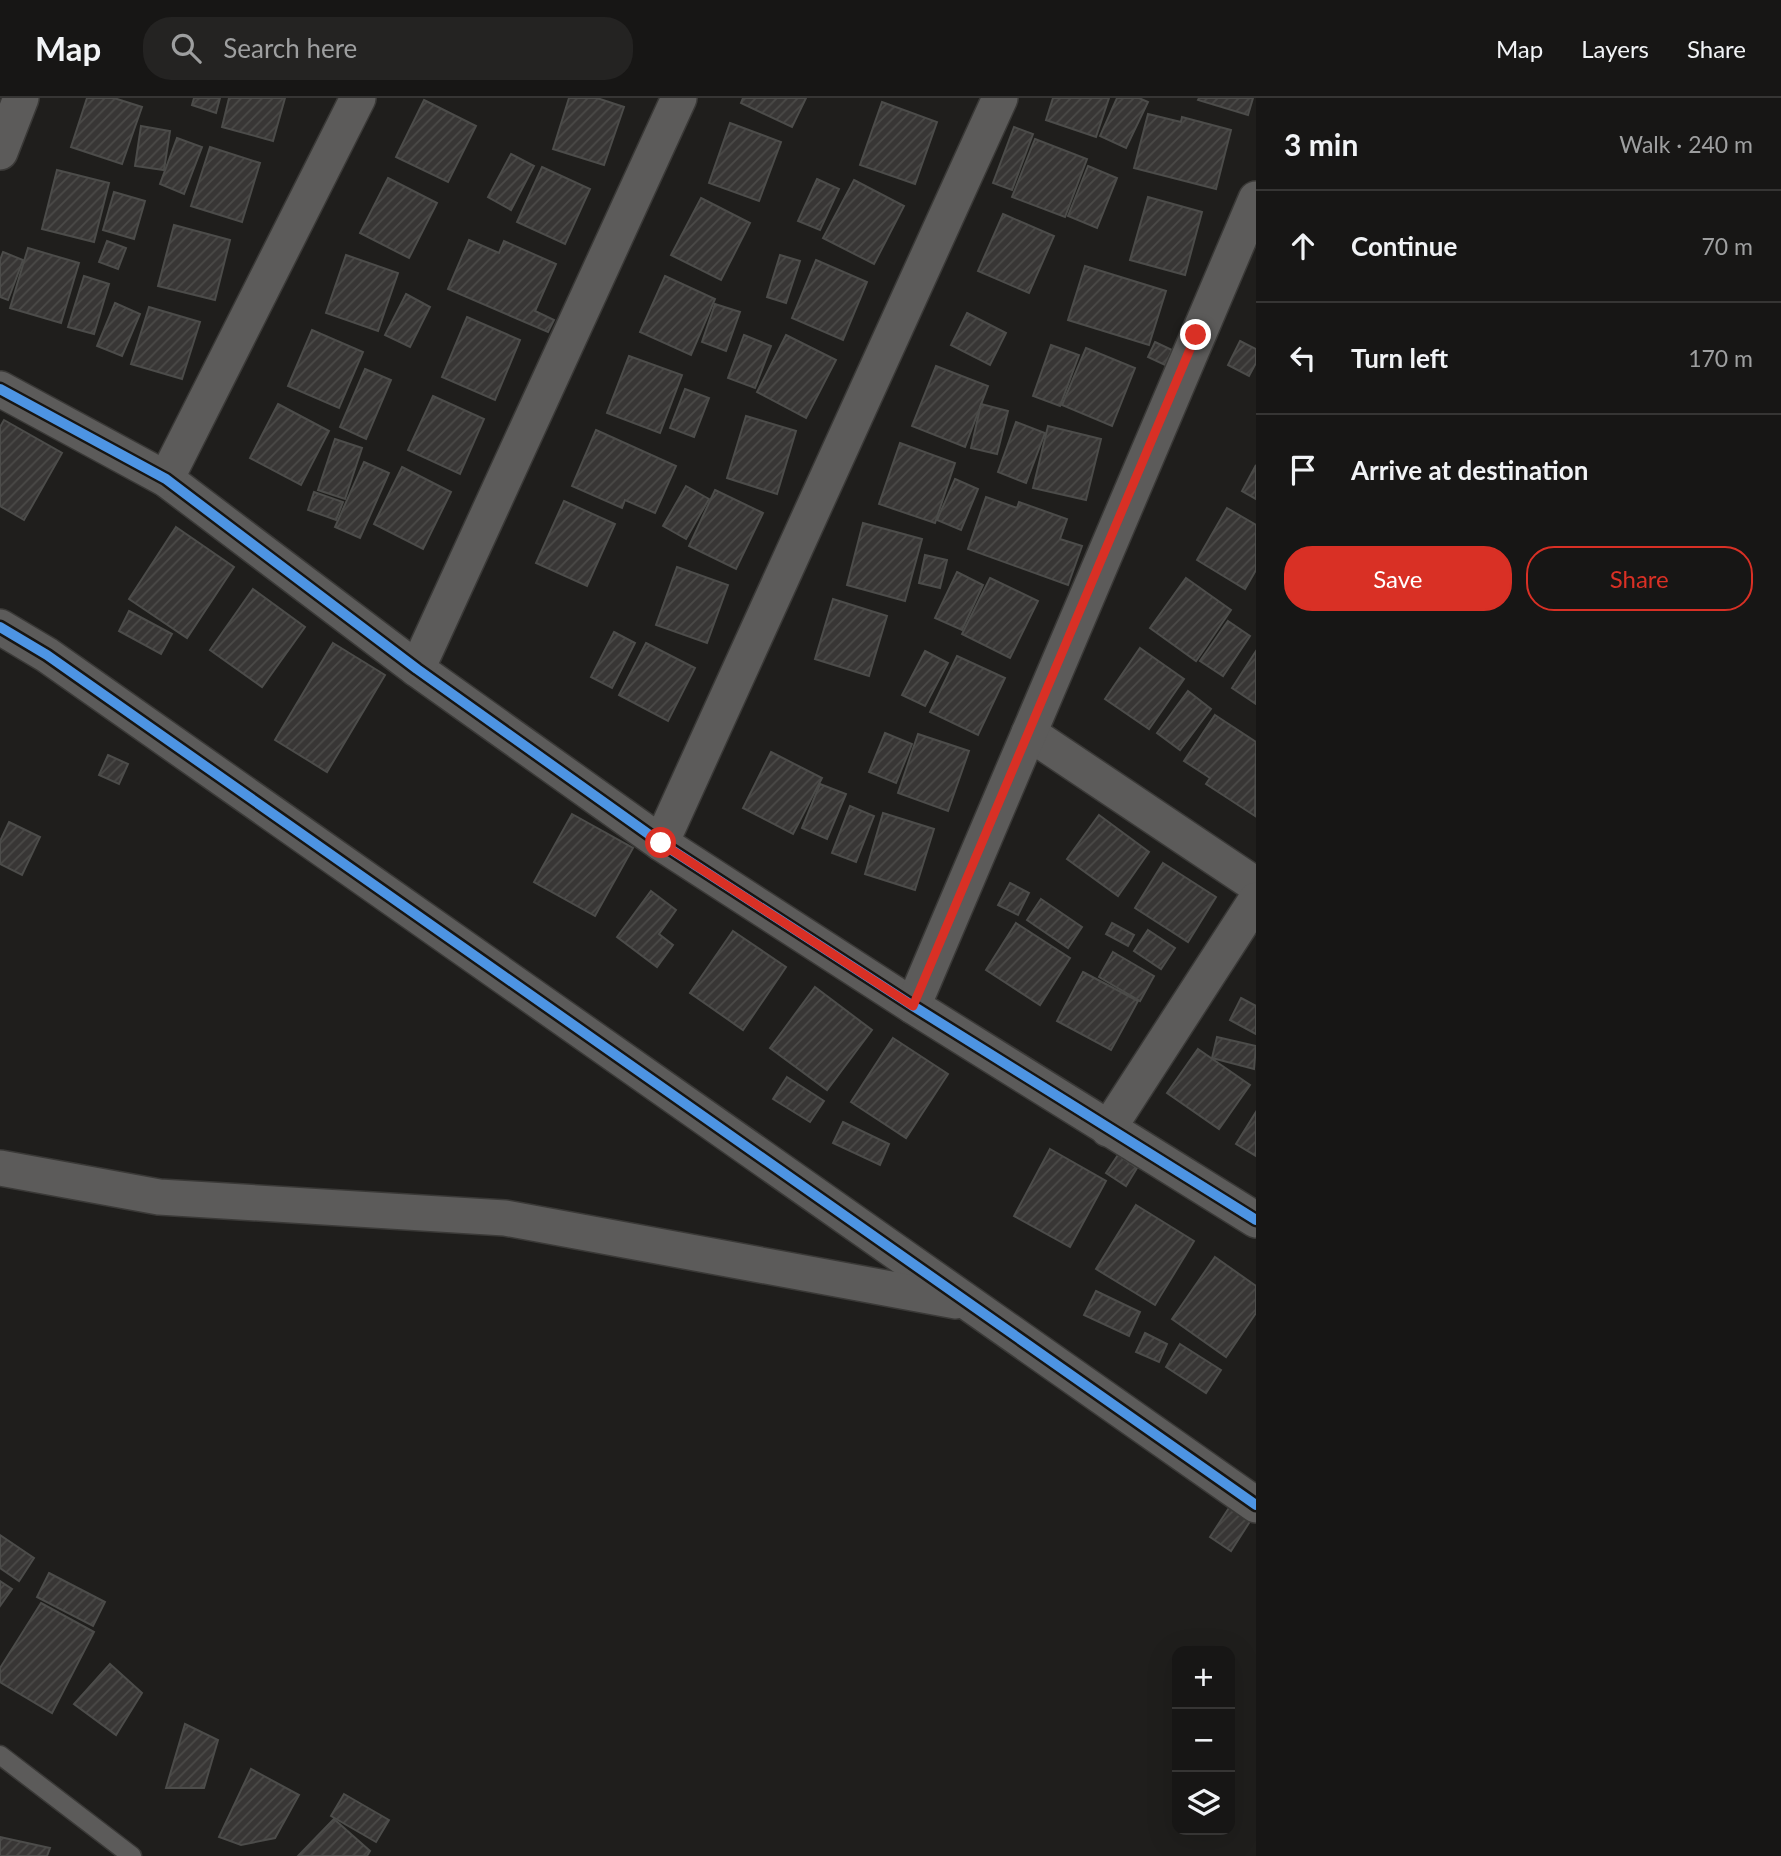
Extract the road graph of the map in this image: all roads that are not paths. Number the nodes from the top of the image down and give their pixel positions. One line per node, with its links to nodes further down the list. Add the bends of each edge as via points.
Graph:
1 (21, 98): 5 (street)
2 (358, 98): 8 (street)
3 (679, 98): 10 (street)
4 (1000, 98): 12 (street)
5 (0, 152)
6 (1256, 202): 11 (street)
7 (0, 389): 8 (street)
8 (166, 479): 10 (street)
9 (0, 627): 19 (street, via 47,655)
10 (417, 669): 12 (street)
11 (1029, 733): 13 (street); 15 (street)
12 (661, 843): 15 (street)
13 (1256, 884)
14 (1256, 900): 16 (street)
15 (913, 1006): 16 (street)
16 (1108, 1129): 18 (street)
17 (0, 1168): 19 (street, via 159,1197 505,1218)
18 (1256, 1220)
19 (966, 1302): 20 (street)
20 (1256, 1505)
21 (0, 1755): 22 (lane)
22 (132, 1856)

